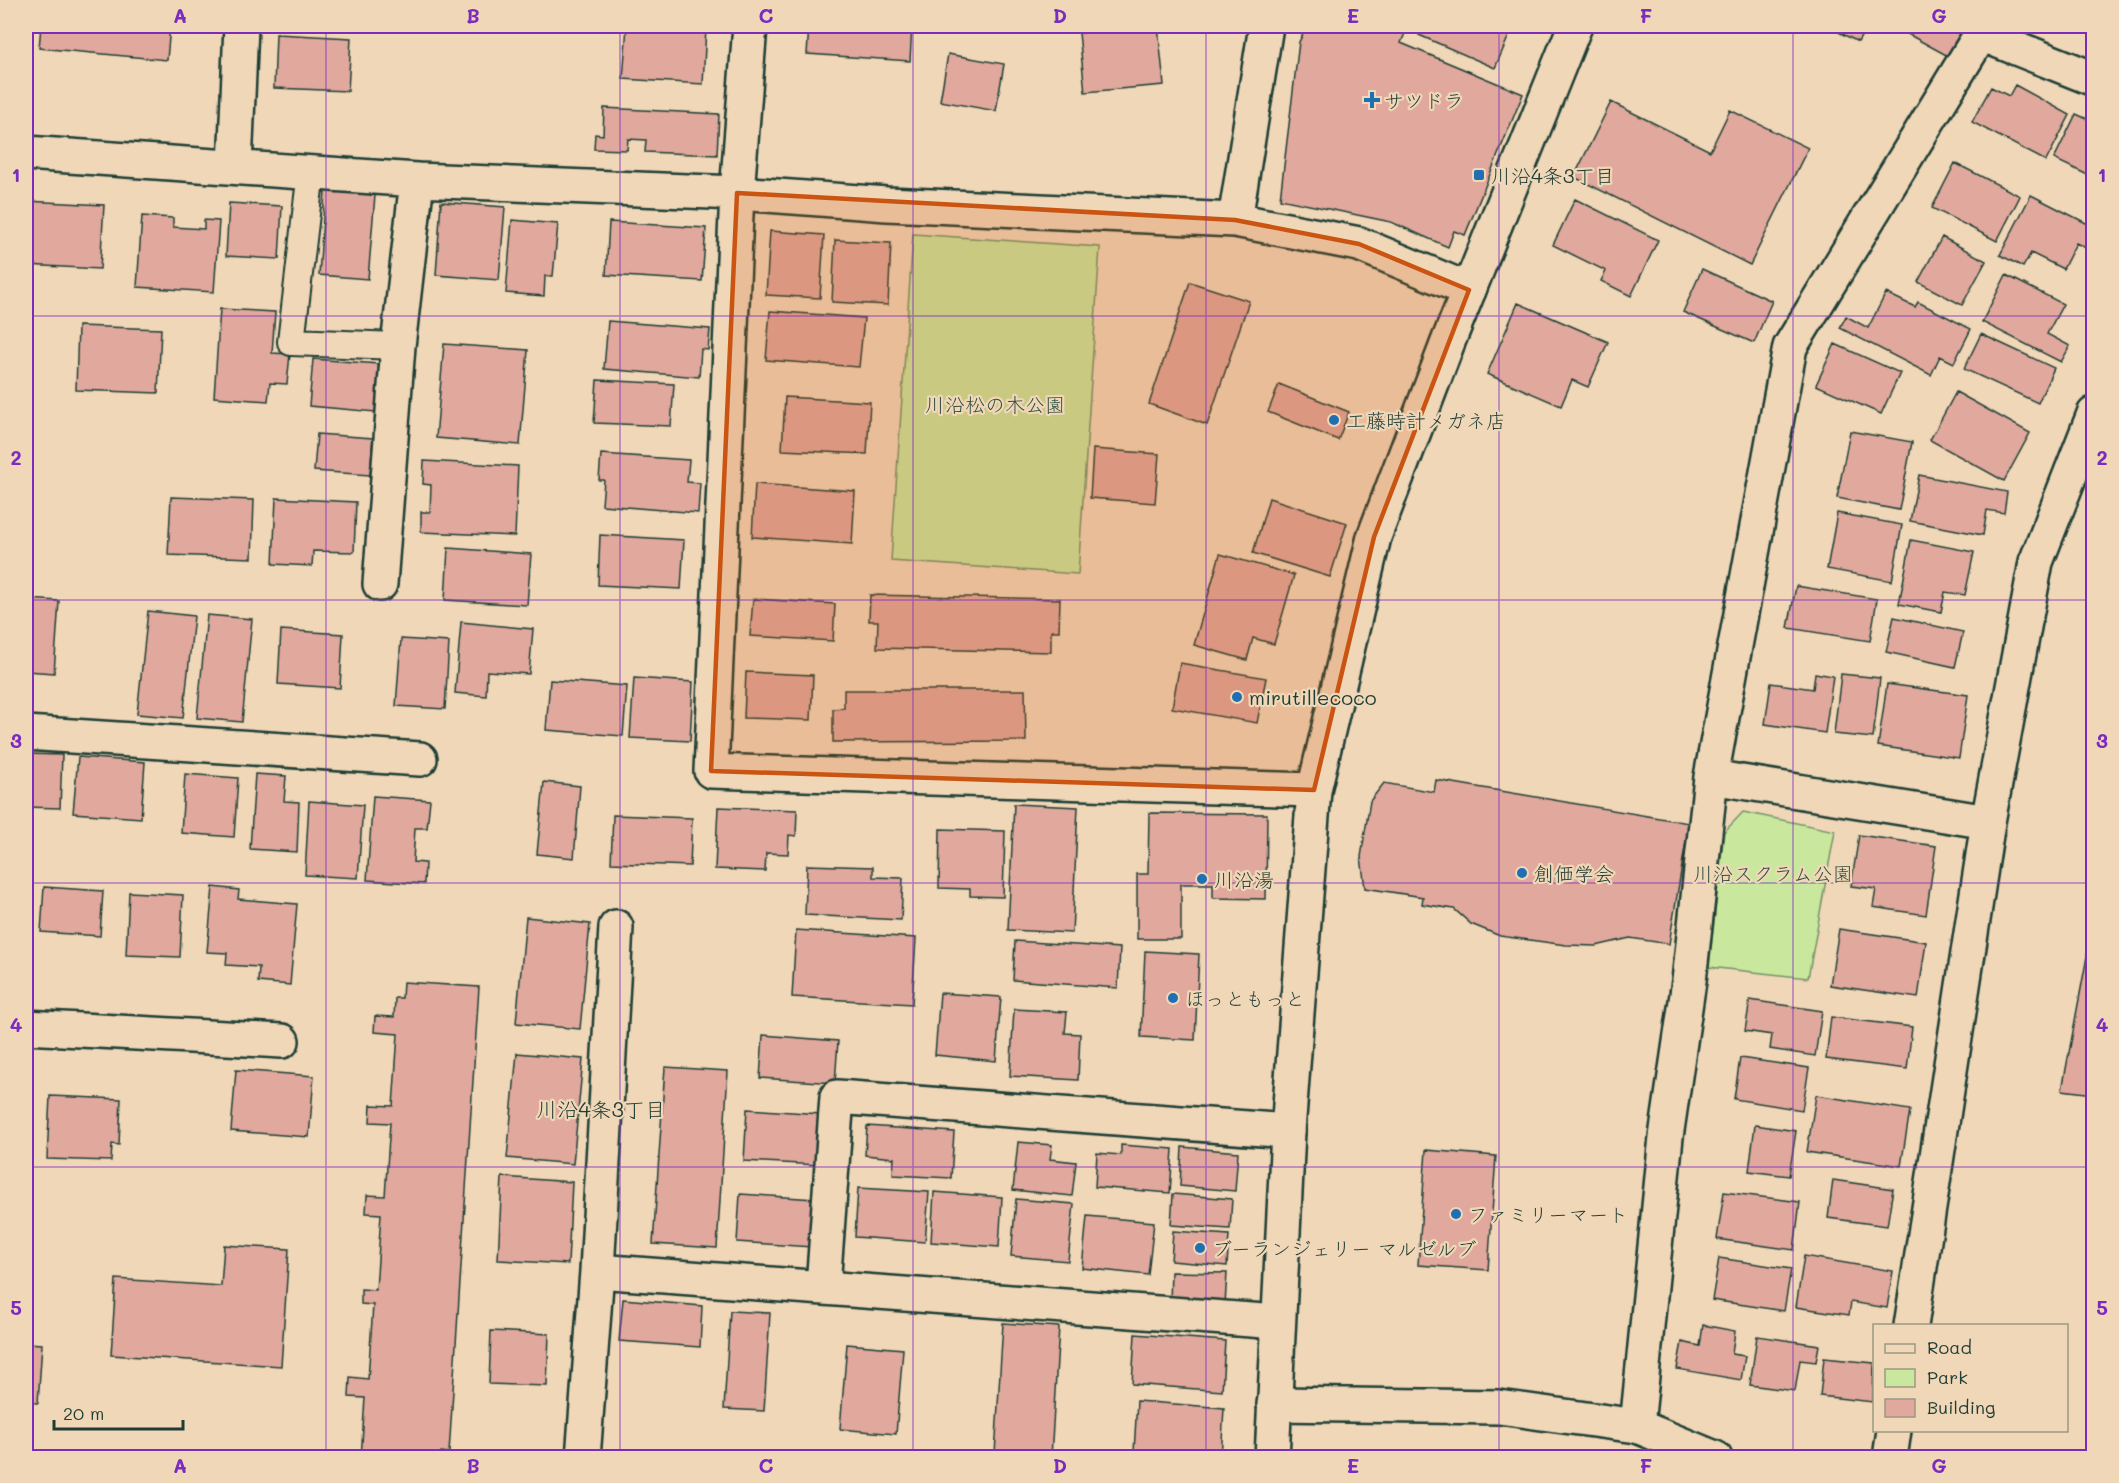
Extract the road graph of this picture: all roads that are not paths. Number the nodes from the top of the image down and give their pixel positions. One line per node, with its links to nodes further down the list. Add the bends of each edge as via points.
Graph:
1 (241, 26): 7 (street)
2 (750, 26): 10 (street)
3 (1266, 26): 11 (street)
4 (1575, 26): 12 (street)
5 (2094, 79): 18 (street, via 1981,34 1790,347)
6 (26, 153): 7 (street)
7 (235, 166): 8 (street)
8 (311, 171): 9 (street); 13 (lane, via 291,342)
9 (417, 180): 10 (street); 13 (street)
10 (737, 193): 11 (street); 19 (street, via 711,771)
11 (1235, 220): 12 (street, via 1359,244)
12 (1468, 290): 19 (street, via 1374,537)
13 (399, 346): 15 (street)
14 (2094, 414): 20 (street, via 2037,562)
15 (380, 584)
16 (26, 733): 17 (street)
17 (420, 759)
18 (1711, 777): 20 (street); 30 (street, via 1689,981 1666,1137)
19 (1314, 790): 24 (street)
20 (1988, 822): 28 (street)
21 (616, 927): 25 (street)
22 (26, 1027): 23 (street)
23 (282, 1041)
24 (1288, 1131): 26 (street, via 837,1097); 27 (street)
25 (597, 1271): 26 (street); 32 (street)
26 (823, 1286): 27 (street)
27 (1278, 1322): 29 (street)
28 (1911, 1324)
29 (1274, 1404): 30 (street, via 1499,1407); 33 (street)
30 (1637, 1426): 34 (street)
31 (1894, 1432): 35 (street)
32 (583, 1458)
33 (1272, 1458)
34 (1715, 1458)
35 (1890, 1458)

